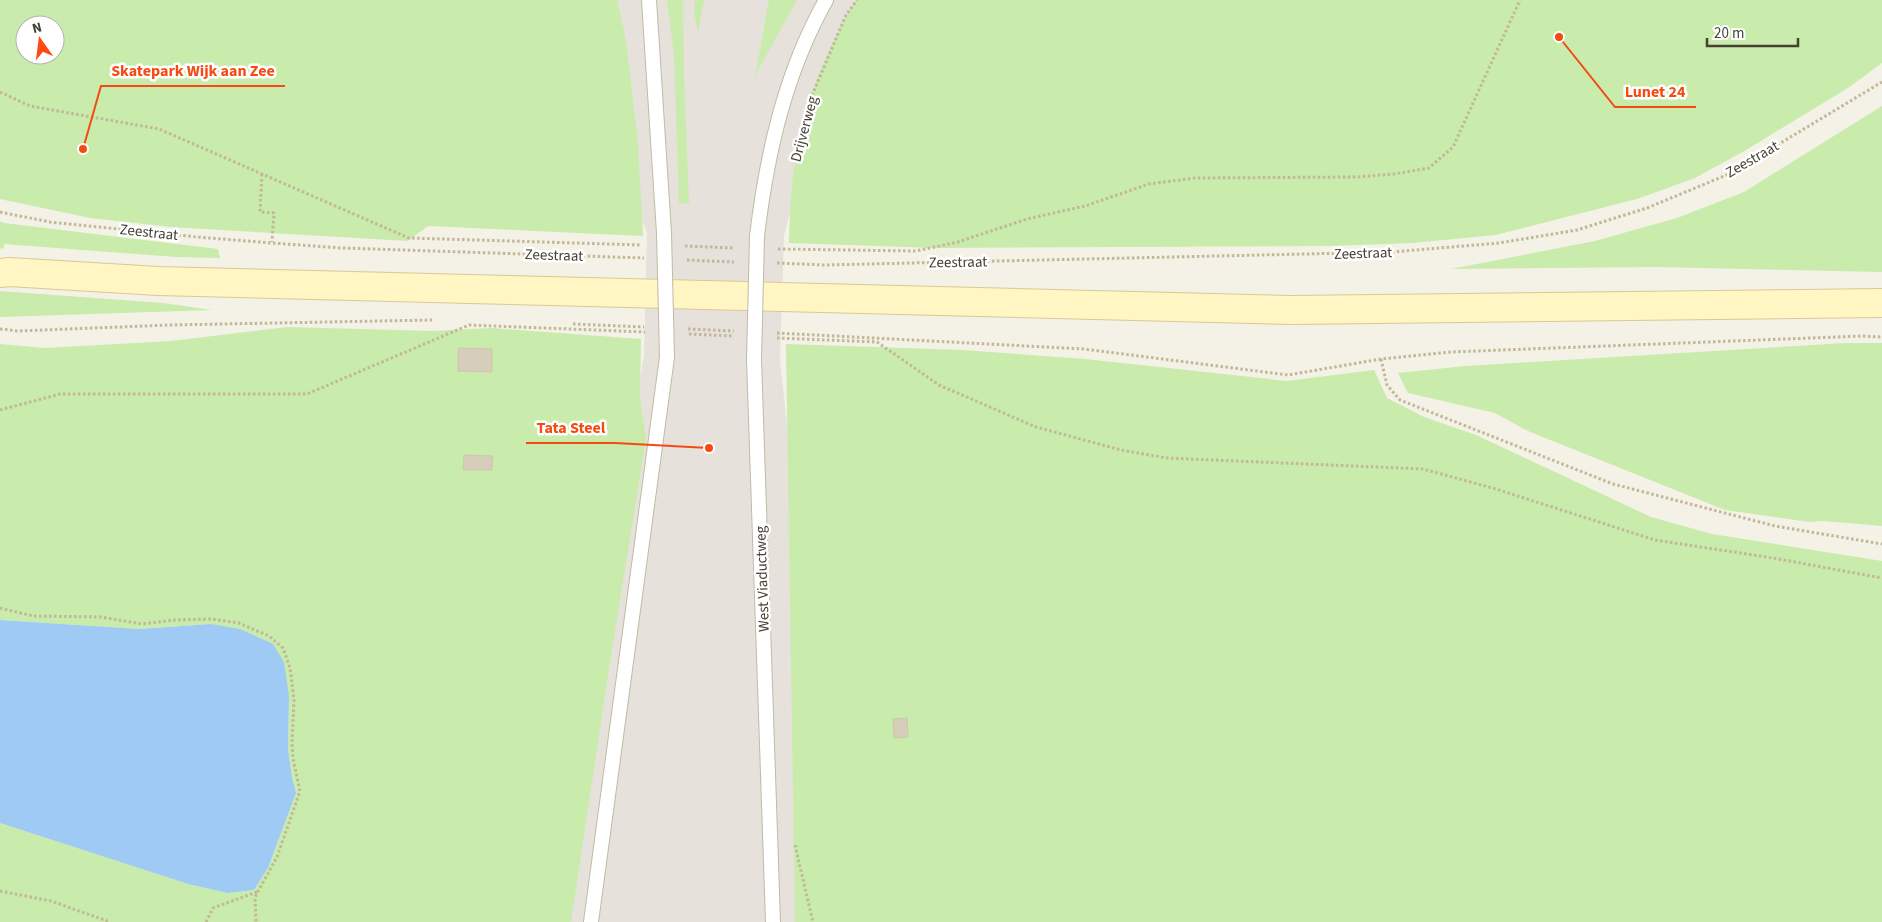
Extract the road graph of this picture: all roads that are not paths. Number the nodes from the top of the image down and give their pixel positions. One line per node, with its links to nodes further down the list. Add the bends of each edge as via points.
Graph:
1 (649, 0): 6 (lane, bridge, via 664,233 667,357)
2 (826, 0): 3 (lane, Drijverweg, via 796,63 771,144)
3 (757, 236): 7 (lane, West Viaductweg, bridge, via 754,360)
4 (3, 271): 5 (main road, via 158,281 1291,310)
5 (1882, 303)
6 (591, 922)
7 (773, 922)

